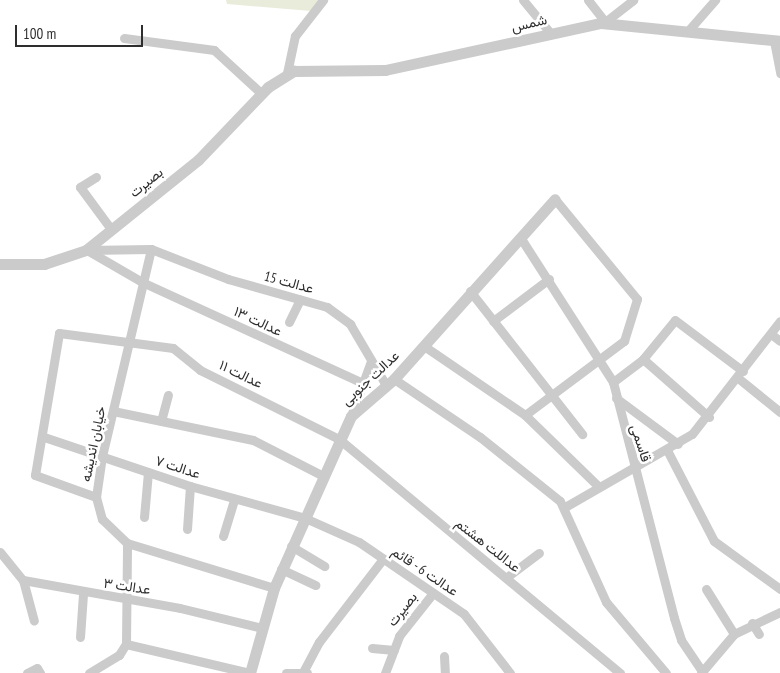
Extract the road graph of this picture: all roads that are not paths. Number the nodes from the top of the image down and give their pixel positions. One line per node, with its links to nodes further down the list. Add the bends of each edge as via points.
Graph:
1 (323, 0): 11 (street, via 295,36)
2 (523, 0): 8 (street)
3 (588, 0): 6 (street)
4 (634, 0): 6 (street)
5 (715, 0): 7 (street)
6 (605, 22): 7 (street, شمس); 8 (street, شمس)
7 (687, 32): 10 (street, شمس)
8 (551, 34): 11 (street, شمس, via 385,70 308,69)
9 (124, 38): 13 (street, via 214,50)
10 (777, 41): 12 (street)
11 (287, 73): 13 (street, بصیرت)
12 (780, 73)
13 (261, 93): 16 (street, بصیرت, via 198,160)
14 (96, 177): 16 (street, via 80,188)
15 (555, 199): 17 (street, عدالت جنوبی); 34 (street, via 637,299 624,341)
16 (111, 229): 19 (street, بصیرت)
17 (520, 237): 21 (street, قاسمی); 23 (street, عدالت جنوبی)
18 (151, 249): 19 (street); 22 (street, خیابان اندیشه); 24 (street, عدالت 15, via 228,279)
19 (86, 250): 20 (street, بصیرت, via 44,264); 22 (street, عدالت ۱۳)
20 (0, 264)
21 (549, 280): 25 (street); 34 (street, قاسمی)
22 (142, 282): 30 (street, خیابان اندیشه); 38 (street, عدالت ۱۳)
23 (470, 291): 25 (street); 31 (street, عدالت جنوبی)
24 (300, 299): 26 (street); 33 (street, عدالت 15, via 340,314 359,336)
25 (493, 321): 39 (street)
26 (289, 322)
27 (780, 322): 28 (street)
28 (771, 334): 29 (street); 35 (street)
29 (780, 341)
30 (131, 342): 42 (street, خیابان اندیشه); 49 (street, عدالت ۱۱, via 59,333); 50 (street, عدالت ۱۱, via 173,348 200,370)
31 (424, 346): 36 (street, عدالت جنوبی); 44 (street)
32 (642, 359): 35 (street, via 675,320); 37 (street); 46 (street)
33 (371, 360): 36 (street, عدالت 15); 38 (street)
34 (603, 360): 37 (street, قاسمی); 39 (street)
35 (741, 375): 43 (street); 46 (street)
36 (390, 382): 45 (street, عدالت جنوبی); 61 (street, via 480,437)
37 (613, 382): 41 (street, قاسمی)
38 (364, 383): 45 (street)
39 (554, 394): 44 (street); 48 (street)
40 (168, 395): 47 (street)
41 (616, 398): 51 (street); 54 (street, قاسمی)
42 (113, 411): 47 (street); 53 (street, خیابان اندیشه)
43 (780, 412)
44 (525, 415): 57 (street)
45 (350, 416): 50 (street, عدالت جنوبی)
46 (709, 417): 51 (street)
47 (161, 421): 56 (street, via 252,440)
48 (582, 434)
49 (44, 436): 53 (street, عدالت ۷); 59 (street, via 35,475)
50 (339, 439): 56 (street, عدالت جنوبی); 73 (street, عداللت هشتم, via 428,517)
51 (678, 444): 52 (street)
52 (667, 450): 54 (street); 78 (street, via 714,541)
53 (102, 456): 55 (street, عدالت ۷); 59 (street, خیابان اندیشه)
54 (634, 465): 57 (street); 104 (street, قاسمی, via 681,640)
55 (148, 472): 58 (street, عدالت ۷); 62 (street)
56 (323, 476): 63 (street, عدالت جنوبی)
57 (597, 485): 61 (street)
58 (190, 486): 60 (street, عدالت ۷); 64 (street)
59 (96, 497): 66 (street, خیابان اندیشه, via 109,530)
60 (234, 499): 63 (street, عدالت ۷); 65 (street)
61 (564, 508): 103 (street, via 606,602)
62 (144, 517)
63 (305, 518): 67 (street, عدالت جنوبی); 70 (street, عدالت 6 - قائم, via 359,542)
64 (187, 529)
65 (223, 536)
66 (127, 543): 76 (street); 81 (street)
67 (291, 546): 71 (street); 72 (street, عدالت جنوبی)
68 (0, 552): 74 (street)
69 (539, 553): 73 (street)
70 (383, 559): 79 (street, عدالت 6 - قائم); 93 (street, via 320,642)
71 (324, 566)
72 (281, 569): 75 (street); 76 (street, عدالت جنوبی)
73 (507, 577): 102 (street, عداللت هشتم)
74 (23, 580): 80 (street, عدالت ۳); 83 (street)
75 (315, 585)
76 (274, 588): 85 (street, عدالت جنوبی)
77 (706, 589): 86 (street)
78 (780, 589)
79 (433, 593): 91 (street, بصیرت, via 399,636); 101 (street, عدالت 6 - قائم, via 464,614)
80 (83, 594): 81 (street, عدالت ۳); 88 (street)
81 (126, 598): 85 (street, عدالت ۳); 89 (street)
82 (780, 612): 84 (street)
83 (34, 621)
84 (752, 623): 86 (street); 87 (street)
85 (262, 628): 97 (street, عدالت جنوبی)
86 (734, 634): 104 (street)
87 (759, 634)
88 (80, 638)
89 (126, 644): 96 (street, via 118,655); 97 (street)
90 (372, 648): 91 (street)
91 (394, 650): 99 (street, بصیرت)
92 (444, 656): 100 (street)
93 (305, 672): 98 (street)
94 (27, 673): 95 (street, via 37,668)
95 (40, 673)
96 (89, 673)
97 (250, 673)
98 (286, 673)
99 (385, 673)
100 (445, 673)
101 (510, 673)
102 (620, 673)
103 (666, 673)
104 (702, 673)

